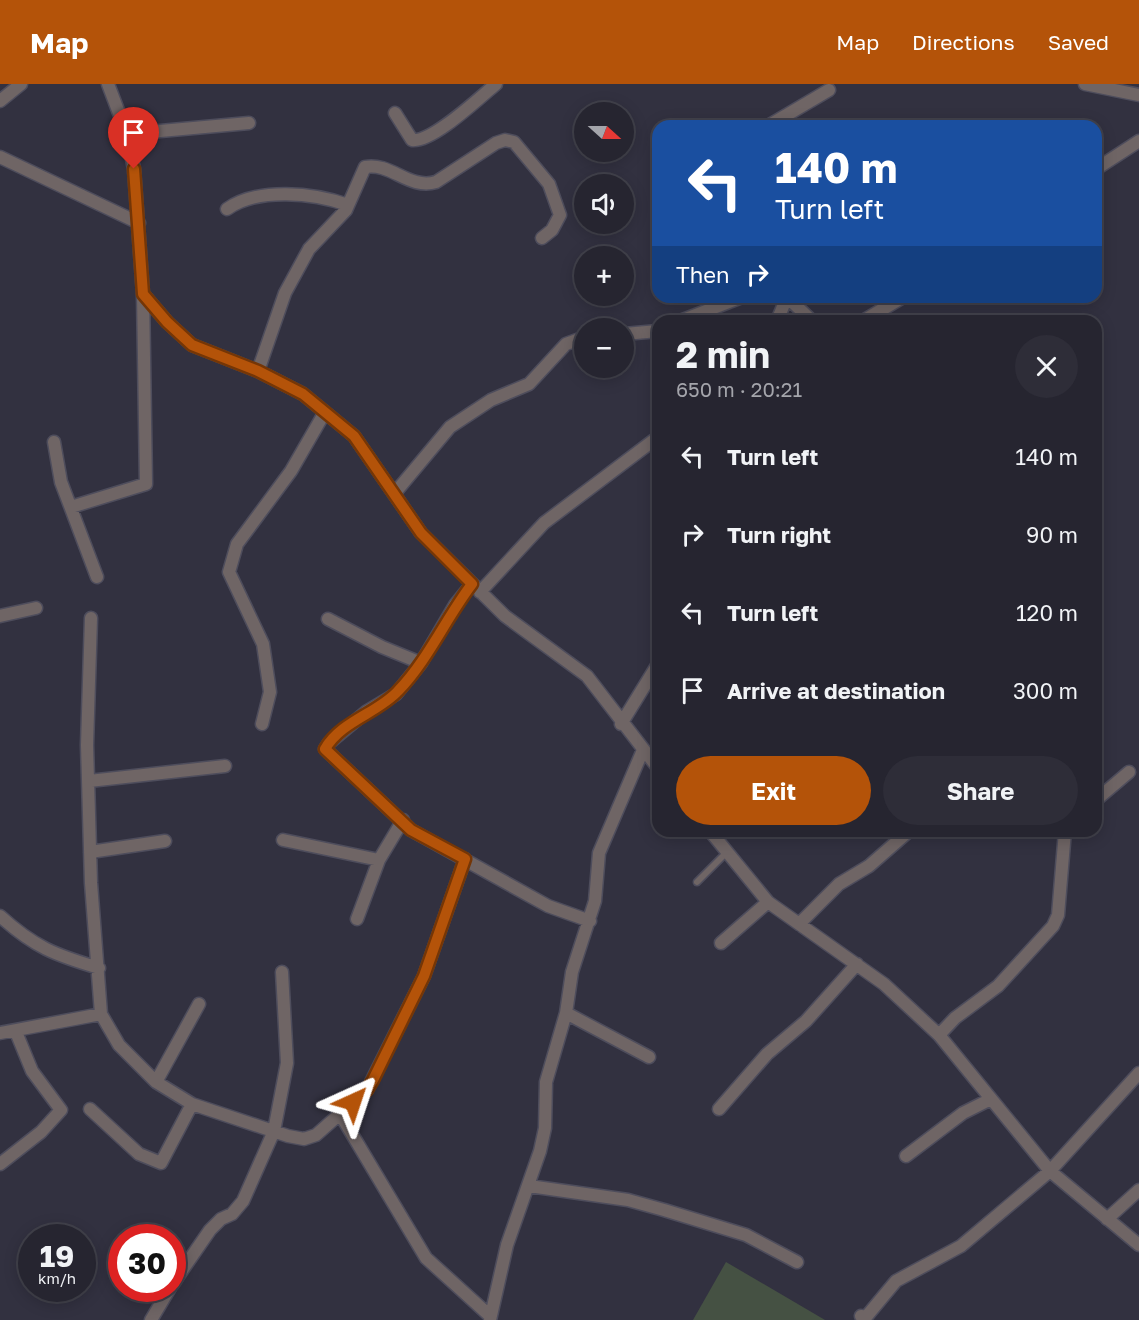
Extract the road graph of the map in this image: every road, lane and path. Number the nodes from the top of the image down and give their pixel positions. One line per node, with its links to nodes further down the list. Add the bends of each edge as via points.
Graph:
1 (21, 84): 7 (street)
2 (108, 84): 11 (street)
3 (496, 84): 8 (street, via 419,141 412,140)
4 (1085, 84): 6 (street)
5 (829, 90): 9 (street)
6 (1139, 95)
7 (0, 101)
8 (396, 113)
9 (778, 120)
10 (249, 123): 11 (street)
11 (127, 134): 17 (street)
12 (1139, 141): 14 (street)
13 (0, 157): 17 (street)
14 (1102, 165)
15 (348, 205): 16 (street, via 303,194 253,198); 18 (street, via 365,167 376,165 427,185 505,140 514,142 549,184 560,215); 29 (street, via 309,249 285,293)
16 (227, 209)
17 (139, 223): 19 (street)
18 (542, 238)
19 (143, 294): 29 (street, via 192,345); 34 (street, via 146,484)
20 (720, 303): 23 (street)
21 (793, 303): 24 (street)
22 (893, 303): 25 (street)
23 (693, 315)
24 (806, 315)
25 (873, 315)
26 (652, 332): 27 (street)
27 (634, 333)
28 (574, 341): 33 (street, via 566,344 529,384 491,400 450,427)
29 (258, 371): 30 (street, via 303,394)
30 (325, 412): 33 (street, via 354,436); 43 (street, via 291,471 237,544 229,572 263,644 270,692)
31 (54, 442): 34 (street, via 61,482)
32 (652, 442): 36 (street, via 544,523)
33 (394, 494): 36 (street, via 421,533)
34 (71, 507): 35 (street)
35 (97, 577)
36 (476, 588): 41 (street, via 455,605); 44 (street, via 505,616 587,676)
37 (36, 608): 38 (street)
38 (0, 616)
39 (91, 618): 49 (street)
40 (328, 619): 41 (street)
41 (421, 663): 51 (street, via 396,694 366,712 325,749)
42 (652, 674): 44 (street)
43 (262, 724)
44 (621, 724): 45 (street)
45 (643, 750): 46 (street); 65 (street, via 599,853)
46 (652, 761)
47 (225, 766): 49 (street)
48 (1129, 772): 50 (street)
49 (88, 781): 57 (street)
50 (1102, 795)
51 (403, 819): 59 (street, via 411,830); 60 (street)
52 (715, 837): 58 (street)
53 (902, 837): 66 (street, via 869,866 838,884)
54 (1064, 837): 76 (street, via 1058,915 1053,926 998,986)
55 (283, 840): 60 (street)
56 (165, 841): 57 (street)
57 (90, 852): 69 (street)
58 (727, 852): 61 (lane); 62 (street)
59 (465, 859): 65 (street, via 548,906); 84 (street, via 424,976 383,1063 367,1090)
60 (379, 860): 64 (street)
61 (697, 882)
62 (768, 902): 66 (street); 67 (street)
63 (0, 916): 69 (street, via 47,952)
64 (357, 919)
65 (590, 921): 73 (street, via 572,972)
66 (799, 924): 68 (street)
67 (721, 943)
68 (857, 964): 76 (street); 83 (street, via 806,1021 767,1054)
69 (99, 968): 72 (street)
70 (282, 972): 85 (street, via 287,1063)
71 (199, 1004): 79 (street)
72 (101, 1014): 74 (street); 79 (street, via 119,1045)
73 (566, 1014): 77 (street); 89 (street, via 546,1082 545,1128)
74 (16, 1032): 75 (street); 87 (street, via 32,1071 61,1110 41,1132)
75 (0, 1033)
76 (939, 1035): 80 (street)
77 (649, 1057)
78 (1139, 1073): 88 (street)
79 (156, 1082): 81 (street)
80 (991, 1099): 86 (street, via 963,1113); 88 (street)
81 (192, 1104): 82 (street, via 161,1163 139,1154); 85 (street)
82 (90, 1109)
83 (719, 1109)
84 (340, 1114): 85 (street, via 316,1135 304,1139); 97 (street, via 426,1258)
85 (274, 1131): 94 (street, via 243,1201 210,1230)
86 (906, 1156)
87 (0, 1164)
88 (1050, 1171): 91 (street); 96 (street, via 960,1246 896,1281 866,1317)
89 (529, 1186): 93 (street, via 646,1205 746,1235); 97 (street, via 507,1245)
90 (1139, 1190): 91 (street)
91 (1107, 1219): 92 (street)
92 (1139, 1245)
93 (797, 1262)
94 (186, 1265)
95 (162, 1302): 98 (street)
96 (861, 1316)
97 (490, 1318)
98 (151, 1320)

